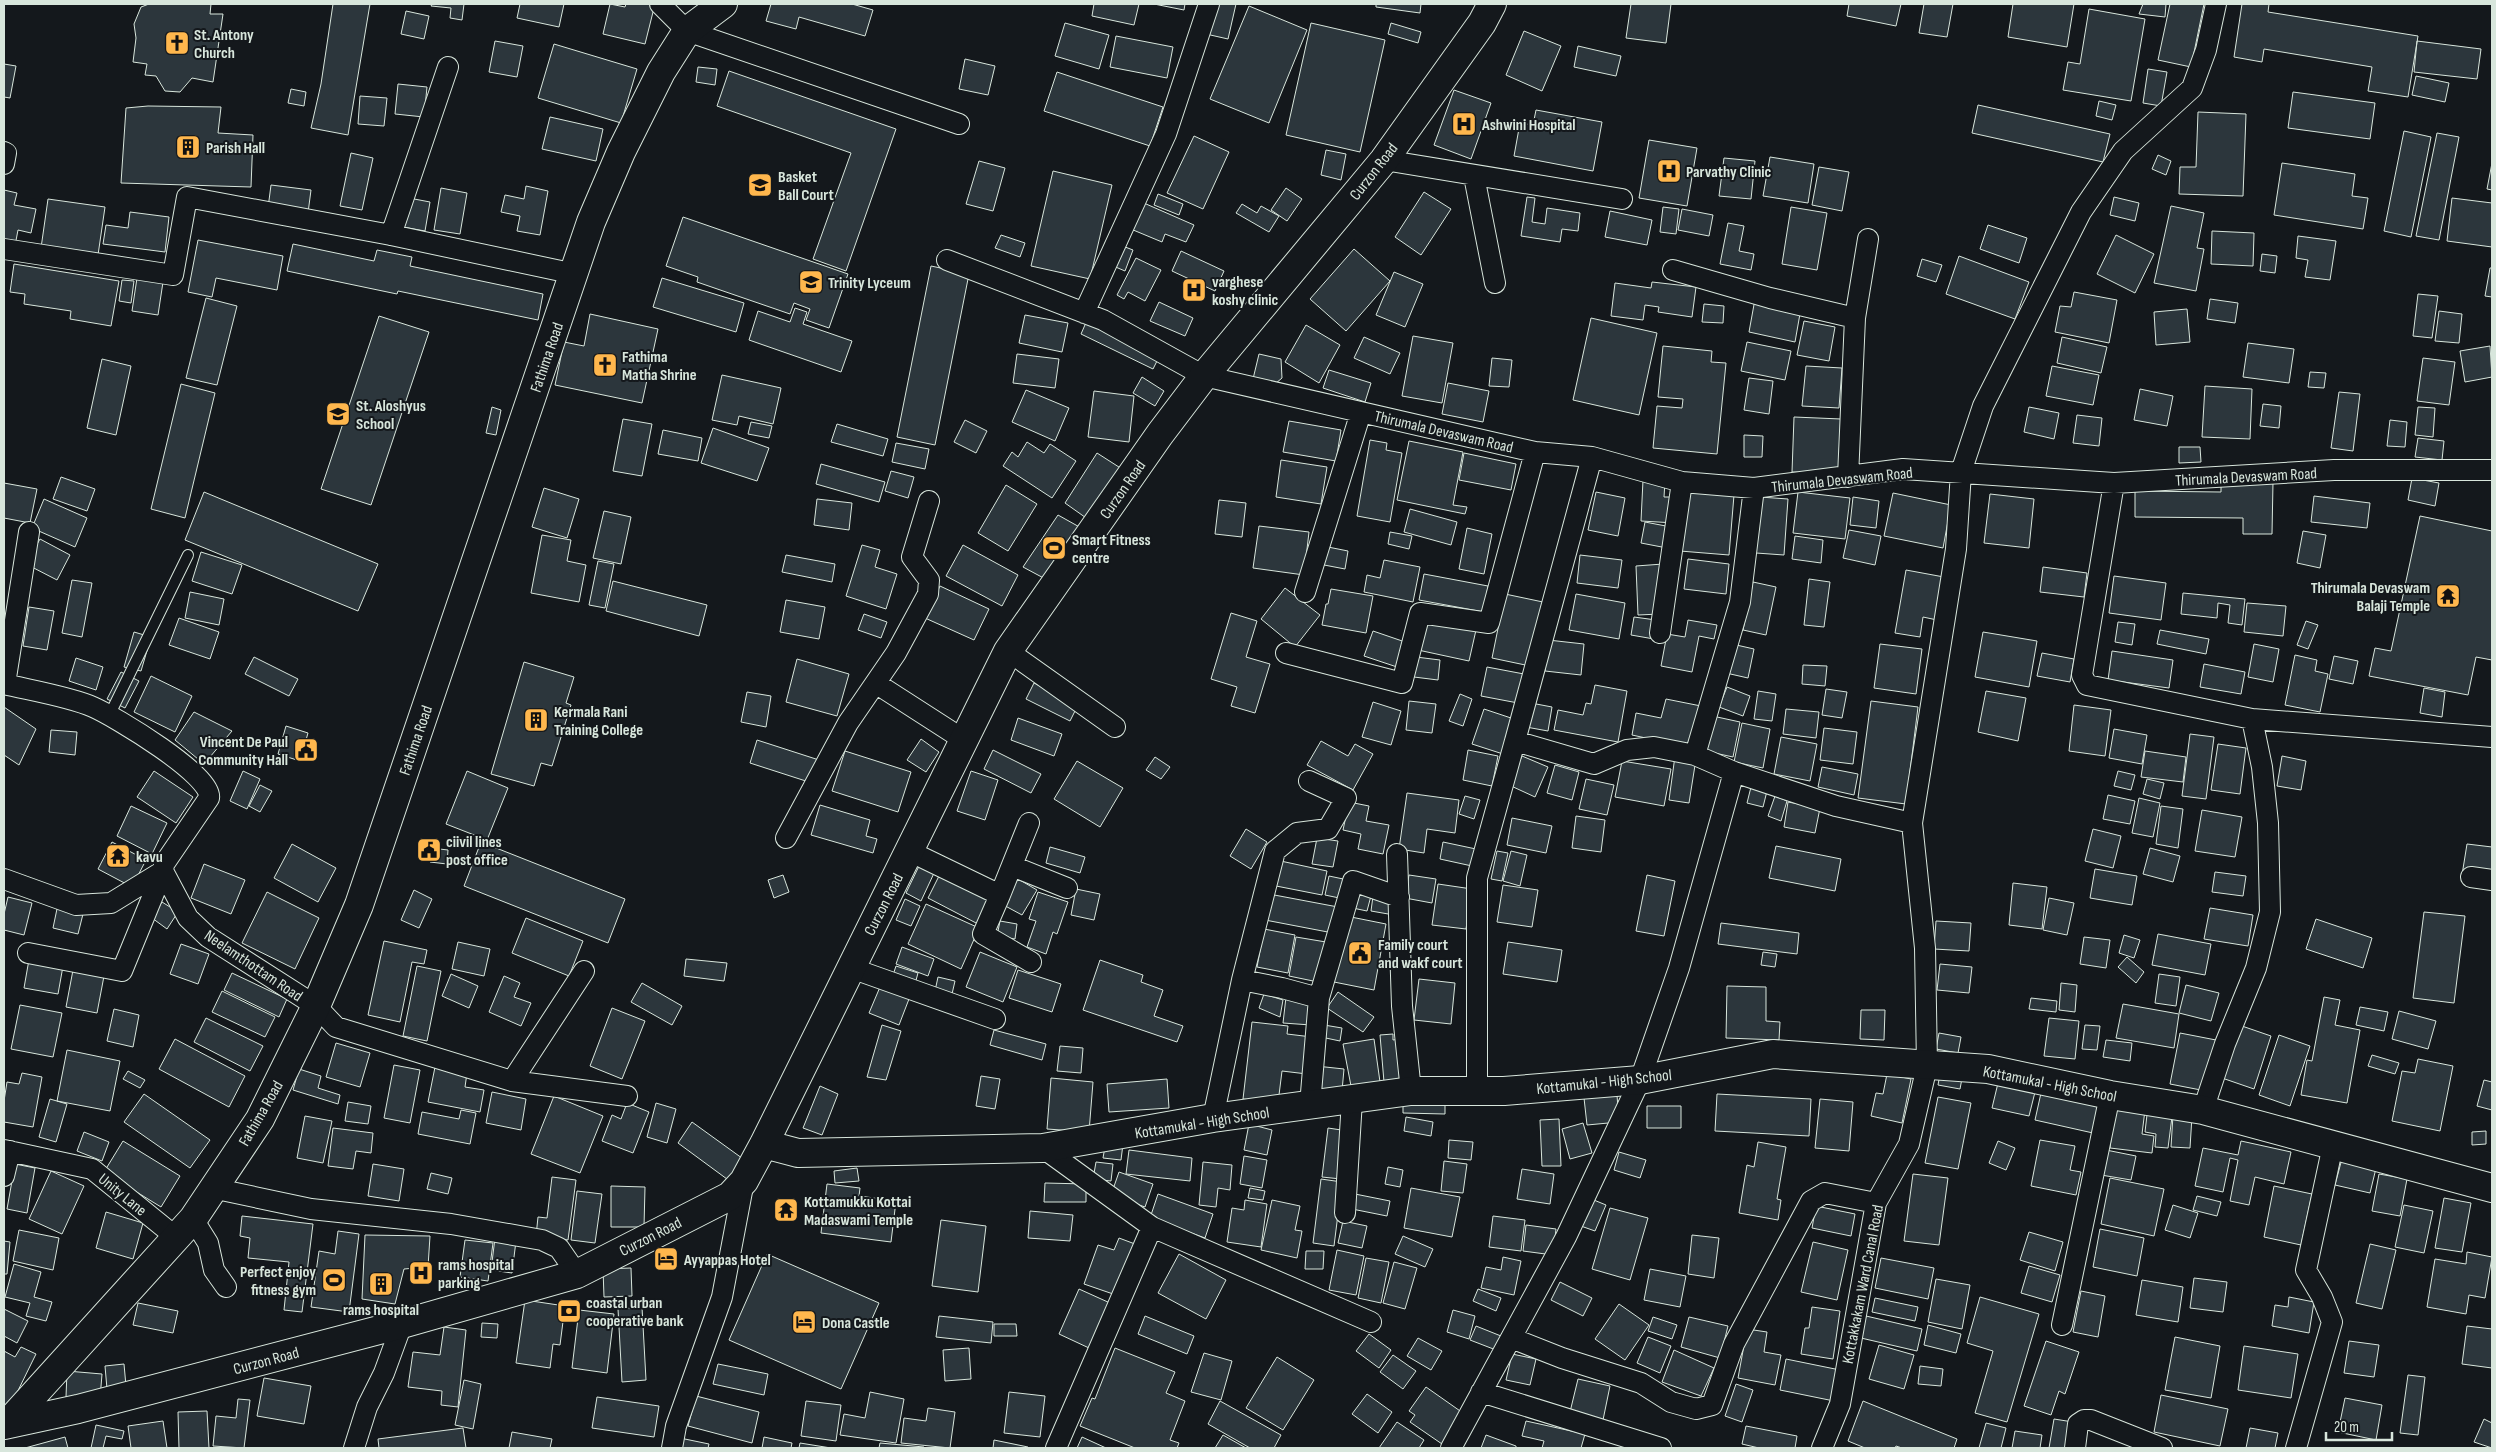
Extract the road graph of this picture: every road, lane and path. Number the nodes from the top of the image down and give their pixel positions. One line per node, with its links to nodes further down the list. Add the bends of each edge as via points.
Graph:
1 (660, 4): 6 (street)
2 (723, 4): 6 (main road, Fathima Road)
3 (1209, 4): 21 (street, via 1166,134)
4 (1492, 4): 10 (main road, Curzon Road, via 1482,23)
5 (2216, 4): 28 (street, Kottakkakam Ward Canal Road, via 2206,50 2192,88 2123,151 2081,212 1983,406)
6 (687, 31): 8 (street); 19 (main road, Fathima Road, via 661,72 621,152 591,222)
7 (448, 67): 14 (street)
8 (959, 124)
9 (4, 152): 11 (street)
10 (1384, 160): 12 (street); 23 (main road, Curzon Road)
11 (4, 164)
12 (1474, 176): 13 (street); 20 (street)
13 (1622, 199)
14 (392, 235): 16 (street, via 187,197 173,275); 19 (street)
15 (1868, 239): 22 (street)
16 (4, 249)
17 (947, 260): 21 (street, Thirumala Devaswam Road)
18 (1673, 270): 22 (street)
19 (575, 274): 70 (main road, Fathima Road, via 359,905)
20 (1495, 283)
21 (1084, 312): 23 (street, Thirumala Devaswam Road)
22 (1855, 318): 29 (street)
23 (1204, 376): 24 (street, Thirumala Devaswam Road); 38 (main road, Curzon Road)
24 (1361, 412): 25 (street, Thirumala Devaswam Road); 36 (street)
25 (1535, 452): 26 (street, Thirumala Devaswam Road); 39 (street, via 1489,623 1420,613 1402,683)
26 (1592, 457): 30 (street, Thirumala Devaswam Road); 47 (street)
27 (2492, 470): 31 (street, Thirumala Devaswam Road, via 2334,470)
28 (1961, 472): 29 (street, Thirumala Devaswam Road, via 1903,469); 31 (street, Thirumala Devaswam Road); 51 (street, Kottakkakam Ward Canal Road, via 1956,549)
29 (1848, 477): 32 (street, Thirumala Devaswam Road)
30 (1682, 482): 32 (street, Thirumala Devaswam Road); 37 (street)
31 (2114, 483): 43 (street, via 2082,675 2084,682 2090,686)
32 (1754, 488): 48 (street, via 1740,602)
33 (929, 501): 41 (street, via 912,557 928,580 928,594)
34 (29, 532): 40 (street)
35 (188, 555): 42 (lane)
36 (1305, 592)
37 (1660, 633)
38 (1008, 651): 44 (street); 46 (main road, Curzon Road)
39 (1286, 653)
40 (4, 684): 42 (street, via 91,706)
41 (877, 684): 46 (street); 53 (street, via 848,723)
42 (110, 716): 57 (street, via 184,765 211,793 164,864)
43 (2252, 719): 45 (street); 81 (street, via 2268,823 2270,912 2256,968)
44 (1115, 727)
45 (2492, 737)
46 (964, 740): 54 (main road, Curzon Road)
47 (1516, 742): 48 (street, via 1594,764 1627,750 1654,747); 76 (street, via 1477,878)
48 (1695, 755): 49 (street)
49 (1734, 772): 51 (street, via 1836,806); 73 (street, via 1679,968)
50 (1309, 781): 68 (street, via 1346,798 1328,829 1297,833 1275,851)
51 (1912, 822): 72 (street, Kottakkakam Ward Canal Road, via 1925,948)
52 (1029, 823): 56 (street)
53 (786, 838)
54 (909, 851): 62 (street); 66 (main road, Curzon Road)
55 (1397, 854): 63 (street)
56 (1012, 866): 61 (street); 62 (street)
57 (163, 871): 59 (street, via 111,902 76,904); 64 (street, via 122,971); 70 (street, Neelamthottam Road, via 188,918 208,936)
58 (2471, 877): 60 (street)
59 (4, 879)
60 (2492, 880)
61 (1067, 888)
62 (1000, 895): 65 (street, via 982,934)
63 (1399, 897): 69 (street, via 1353,881); 75 (street, via 1402,1006)
64 (28, 953)
65 (1031, 962)
66 (851, 968): 71 (street); 83 (main road, Curzon Road)
67 (584, 971): 74 (street)
68 (1242, 980): 69 (street); 82 (street)
69 (1319, 998): 80 (street)
70 (316, 1006): 74 (street, Neelamthottam Road, via 336,1027); 89 (main road, Fathima Road, via 260,1119)
71 (994, 1019)
72 (1927, 1066): 73 (main road, Kottamukal - High School, via 1773,1054); 77 (main road, Kottamukal - High School, via 1988,1068); 91 (street, Kottakkakam Ward Canal Road, via 1909,1144)
73 (1640, 1080): 76 (main road, Kottamukal - High School); 100 (street, via 1566,1237)
74 (512, 1082): 78 (street, Neelamthottam Road)
75 (1411, 1091): 76 (main road, Kottamukal - High School); 79 (main road, Kottamukal - High School)
76 (1477, 1092)
77 (2110, 1095): 81 (main road, Kottamukal - High School); 99 (street)
78 (626, 1096)
79 (1352, 1100): 80 (main road, Kottamukal - High School); 92 (street)
80 (1310, 1106): 82 (main road, Kottamukal - High School)
81 (2203, 1110): 84 (main road, Kottamukal - High School)
82 (1213, 1118): 85 (main road, Kottamukal - High School)
83 (764, 1144): 85 (main road, Kottamukal - High School, via 798,1153); 88 (main road, Curzon Road)
84 (2332, 1145): 90 (main road, Kottamukal - High School); 111 (street, via 2306,1270 2332,1322)
85 (1043, 1148): 93 (street)
86 (7, 1150): 87 (street); 94 (street, Unity Lane, via 92,1169)
87 (4, 1176)
88 (744, 1181): 95 (main road, Curzon Road, via 730,1196); 104 (street, via 722,1296 676,1426)
89 (212, 1188): 94 (main road, Fathima Road); 95 (street, via 311,1209 451,1224 542,1240 559,1248)
90 (2492, 1188)
91 (1876, 1203): 100 (street, via 1825,1193 1811,1201 1734,1344 1712,1406 1696,1409 1671,1402 1641,1383); 108 (street, Kottakkakam Ward Canal Road, via 1840,1404)
92 (1345, 1213)
93 (1152, 1227): 97 (street); 105 (street)
94 (185, 1229): 96 (street, Unity Lane, via 208,1243 214,1270); 102 (main road, Fathima Road)
95 (577, 1274): 98 (main road, Curzon Road)
96 (226, 1287)
97 (1371, 1322)
98 (402, 1324): 102 (main road, Curzon Road); 103 (street, via 367,1407)
99 (2062, 1325)
100 (1511, 1338): 101 (street)
101 (1480, 1392): 106 (street); 107 (street)
102 (6, 1425)
103 (354, 1448)
104 (672, 1448)
105 (1056, 1448)
106 (1451, 1448)
107 (1660, 1448)
108 (1822, 1448)
109 (2075, 1448): 110 (street, via 2078,1424 2084,1420)
110 (2162, 1448)
111 (2296, 1448)

